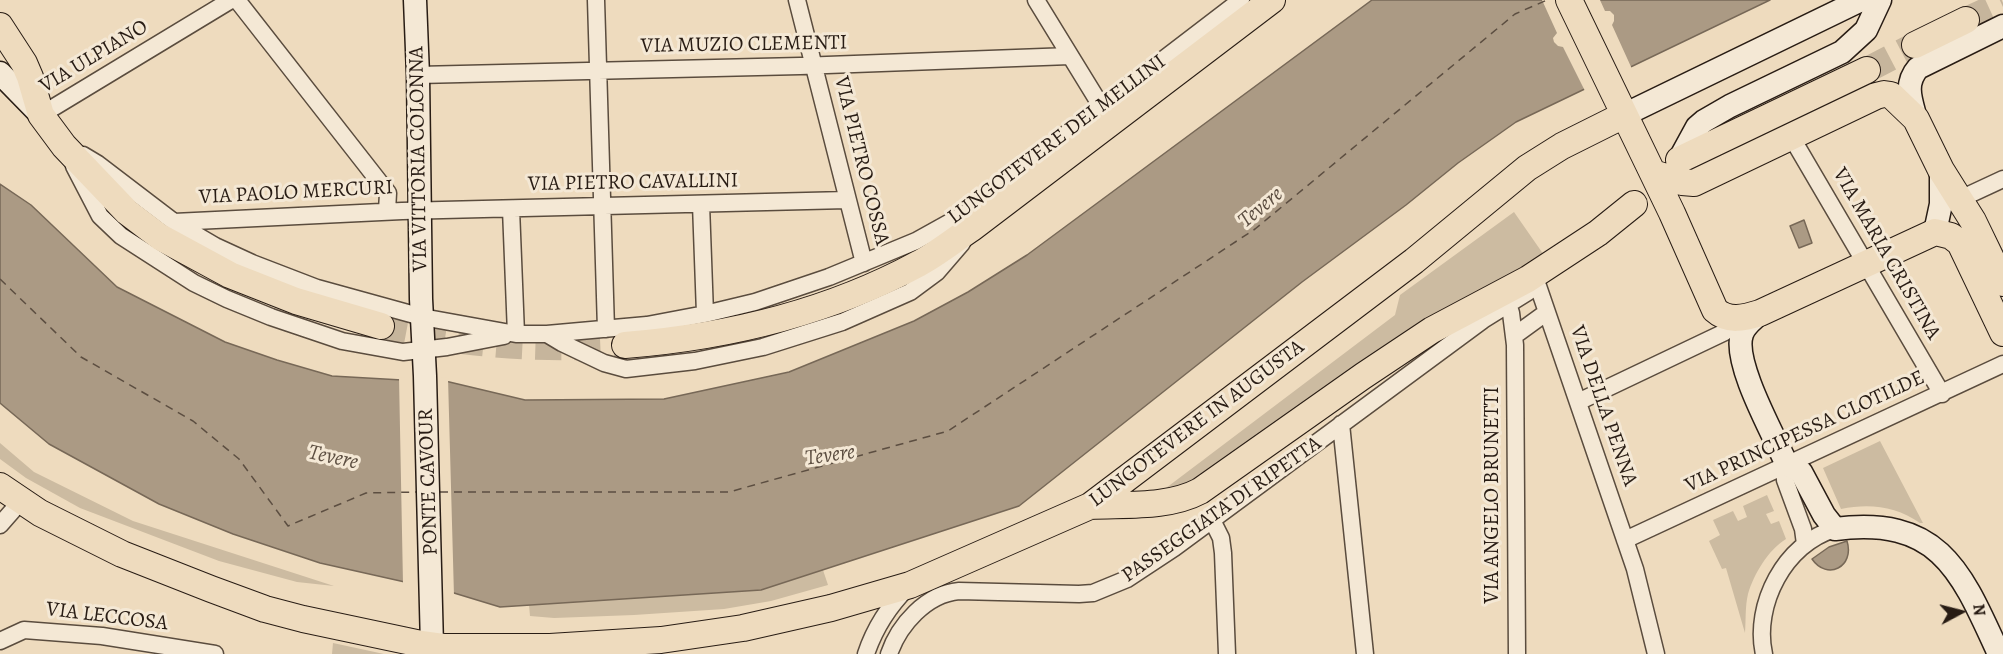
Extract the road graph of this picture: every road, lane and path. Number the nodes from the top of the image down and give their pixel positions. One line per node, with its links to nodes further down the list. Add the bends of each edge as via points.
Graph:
1 (231, 0): 24 (street, VIA ULPIANO)
2 (237, 0): 40 (street, via 388,193)
3 (415, 0): 21 (street, VIA VITTORIA COLONNA)
4 (596, 0): 19 (street)
5 (797, 0): 17 (street, VIA PIETRO COSSA)
6 (1036, 0): 16 (street)
7 (1240, 0): 23 (street, LUNGOTEVERE DEI MELLINI)
8 (1272, 0): 23 (main road, LUNGOTEVERE DEI MELLINI, via 1192,63)
9 (1569, 0): 22 (main road)
10 (1861, 0): 22 (street)
11 (1880, 0): 28 (street, via 1866,30 1842,52 1704,120)
12 (1966, 20): 15 (main road)
13 (0, 26): 24 (main road, via 24,63)
14 (2003, 26): 25 (street, via 1918,68 1909,87)
15 (1916, 45)
16 (1070, 56): 17 (street, VIA MUZIO CLEMENTI); 23 (street)
17 (814, 66): 19 (street, VIA MUZIO CLEMENTI); 34 (street, VIA PIETRO COSSA)
18 (1867, 70): 28 (main road)
19 (598, 71): 21 (street, VIA MUZIO CLEMENTI); 37 (street)
20 (0, 73): 24 (street)
21 (418, 75): 39 (street, VIA VITTORIA COLONNA)
22 (1620, 107): 30 (main road); 71 (main road, LUNGOTEVERE IN AUGUSTA, via 1527,168 1414,261)
23 (1106, 114): 43 (main road, LUNGOTEVERE DEI MELLINI); 46 (street, LUNGOTEVERE DEI MELLINI, via 981,199 970,211)
24 (41, 115): 27 (main road)
25 (1916, 119): 26 (main road, via 1891,95 1882,95); 29 (main road)
26 (1792, 138): 32 (main road); 47 (street, VIA MARIA CRISTINA)
27 (64, 146): 41 (street, LUNGOTEVERE DEI MELLINI, via 98,164); 56 (main road, via 128,212 187,253 296,301); 63 (street, via 106,223 194,283 271,317 342,341 396,352)
28 (1680, 160)
29 (1941, 171): 33 (main road); 44 (street, via 1941,204)
30 (1653, 173): 32 (main road); 42 (main road)
31 (2003, 178): 33 (street)
32 (1694, 183): 42 (street, via 1680,200)
33 (1960, 199): 48 (main road)
34 (847, 200): 35 (street, VIA PIETRO CAVALLINI); 46 (street, VIA PIETRO COSSA)
35 (701, 204): 37 (street, VIA PIETRO CAVALLINI); 53 (street)
36 (1634, 204): 45 (main road, PASSEGGIATA DI RIPETTA)
37 (602, 206): 38 (street, VIA PIETRO CAVALLINI); 57 (street)
38 (512, 209): 39 (street, VIA PIETRO CAVALLINI); 59 (street)
39 (420, 210): 40 (street, VIA PAOLO MERCURI); 54 (street, VIA VITTORIA COLONNA)
40 (387, 211): 41 (street, VIA PAOLO MERCURI)
41 (174, 222): 54 (street, LUNGOTEVERE DEI MELLINI, via 273,272)
42 (1677, 224): 55 (main road)
43 (972, 228): 60 (street, via 937,272 910,292 862,314 772,345 626,369 604,363); 62 (main road, LUNGOTEVERE DEI MELLINI, via 914,266 825,303 715,333)
44 (1935, 232): 47 (main road); 58 (main road, via 1960,243)
45 (1598, 233): 49 (street, PASSEGGIATA DI RIPETTA); 71 (main road, PASSEGGIATA DI RIPETTA, via 1515,286 1432,330 1200,491 1177,500)
46 (864, 263): 53 (street, LUNGOTEVERE DEI MELLINI, via 778,295)
47 (1867, 264): 52 (main road); 66 (street, VIA MARIA CRISTINA)
48 (2003, 283)
49 (1538, 286): 50 (street, PASSEGGIATA DI RIPETTA); 51 (street, VIA DELLA PENNA)
50 (1508, 304): 61 (street, VIA ANGELO BRUNETTI); 68 (street, PASSEGGIATA DI RIPETTA)
51 (1547, 312): 61 (street); 67 (street, VIA DELLA PENNA)
52 (1760, 313): 55 (main road, via 1731,318 1719,314); 65 (street, via 1742,336)
53 (705, 314): 57 (street, LUNGOTEVERE DEI MELLINI)
54 (422, 317): 59 (street, LUNGOTEVERE DEI MELLINI); 63 (street, PONTE CAVOUR)
55 (1720, 321): 65 (street); 67 (street)
56 (381, 326)
57 (606, 329): 60 (street, LUNGOTEVERE DEI MELLINI)
58 (2003, 333)
59 (516, 334): 60 (street, LUNGOTEVERE DEI MELLINI); 63 (street)
60 (547, 334)
61 (1514, 336): 85 (street, VIA ANGELO BRUNETTI)
62 (625, 345)
63 (424, 350): 79 (street, PONTE CAVOUR)
64 (2003, 364): 66 (street, VIA PRINCIPESSA CLOTILDE)
65 (1745, 372): 69 (street)
66 (1942, 394): 69 (street, VIA PRINCIPESSA CLOTILDE)
67 (1578, 402): 75 (street, VIA DELLA PENNA)
68 (1341, 424): 72 (street, PASSEGGIATA DI RIPETTA); 84 (street)
69 (1787, 465): 74 (street, via 1801,472); 75 (street, VIA PRINCIPESSA CLOTILDE); 76 (street, via 1785,480)
70 (10, 493): 73 (street); 79 (main road, LUNGOTEVERE IN AUGUSTA, via 122,554 241,600)
71 (1090, 506): 77 (main road, LUNGOTEVERE IN AUGUSTA)
72 (1212, 520): 82 (street, PASSEGGIATA DI RIPETTA, via 1135,575 1093,593 945,593 908,620); 83 (street, via 1223,553)
73 (0, 525)
74 (1835, 529): 76 (street); 88 (street, via 1894,531 1915,537 1936,550 1962,579)
75 (1625, 540): 86 (street, VIA DELLA PENNA)
76 (1805, 544): 87 (street, via 1785,566 1768,599 1762,628)
77 (910, 585): 79 (main road, LUNGOTEVERE IN AUGUSTA, via 831,609 689,637); 81 (street, via 886,612)
78 (1, 641): 80 (street, VIA LECCOSA, via 24,630 102,636)
79 (430, 651)
80 (210, 654)
81 (866, 654)
82 (889, 654)
83 (1227, 654)
84 (1365, 654)
85 (1517, 654)
86 (1656, 654)
87 (1764, 654)
88 (1999, 654)

